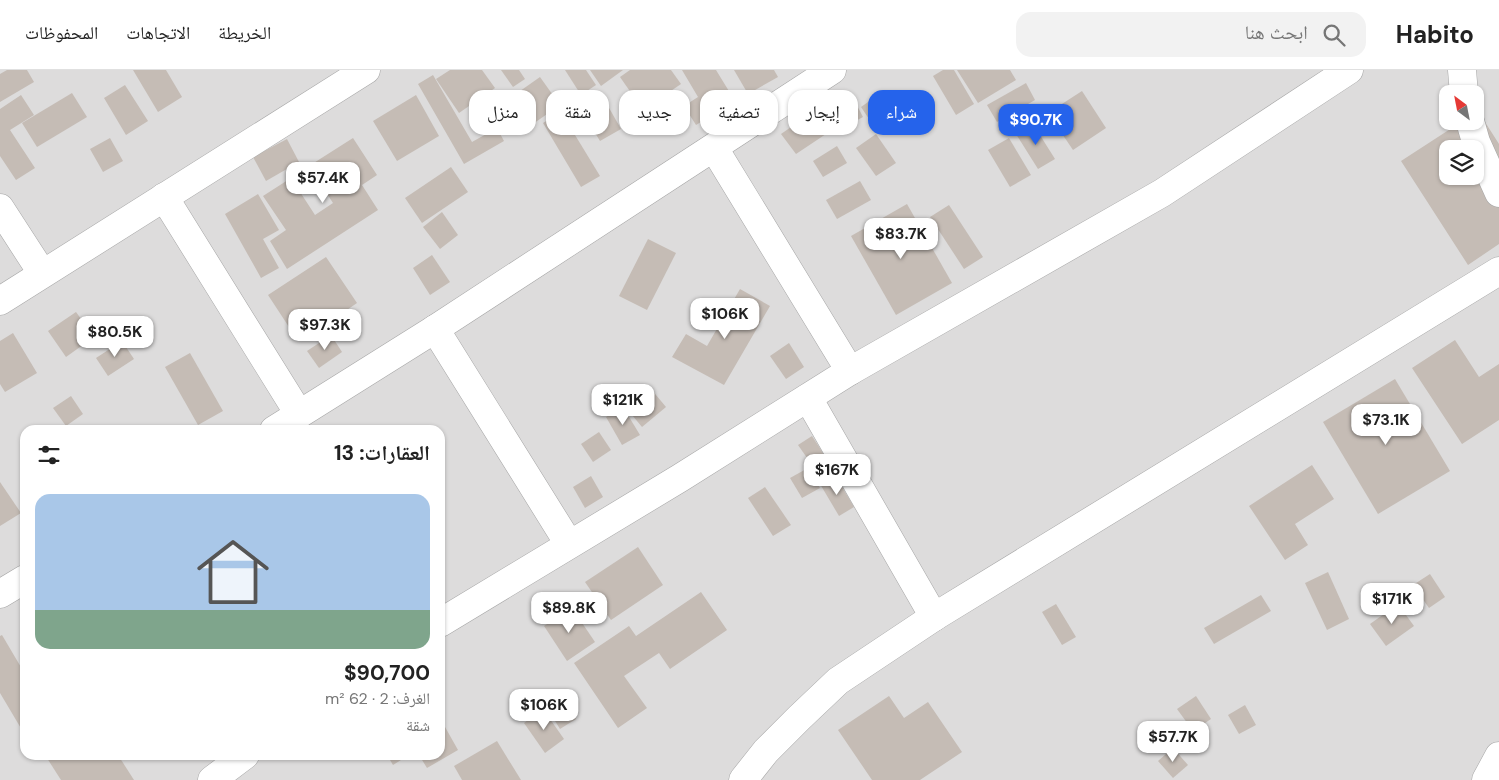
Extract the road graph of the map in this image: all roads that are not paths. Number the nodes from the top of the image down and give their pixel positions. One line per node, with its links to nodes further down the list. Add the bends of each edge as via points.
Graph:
1 (366, 70): 9 (street)
2 (832, 70): 7 (street)
3 (1349, 70): 15 (street, via 1162,193)
4 (1462, 70): 5 (street)
5 (1463, 85)
6 (1473, 130): 8 (street)
7 (714, 148): 14 (street); 15 (street)
8 (1499, 193)
9 (164, 197): 12 (street); 17 (street)
10 (0, 208): 12 (street)
11 (1499, 271): 22 (street)
12 (42, 273): 13 (street)
13 (0, 301)
14 (435, 329): 17 (street); 19 (street)
15 (850, 371): 16 (street)
16 (808, 398): 19 (street); 22 (street)
17 (299, 414): 18 (street)
18 (282, 425)
19 (569, 544): 23 (street)
20 (20, 582): 21 (street)
21 (0, 594)
22 (934, 617): 27 (street, via 838,682 766,751)
23 (445, 620)
24 (1499, 756): 28 (street)
25 (238, 760): 26 (street)
26 (212, 780)
27 (743, 780)
28 (1486, 780)

